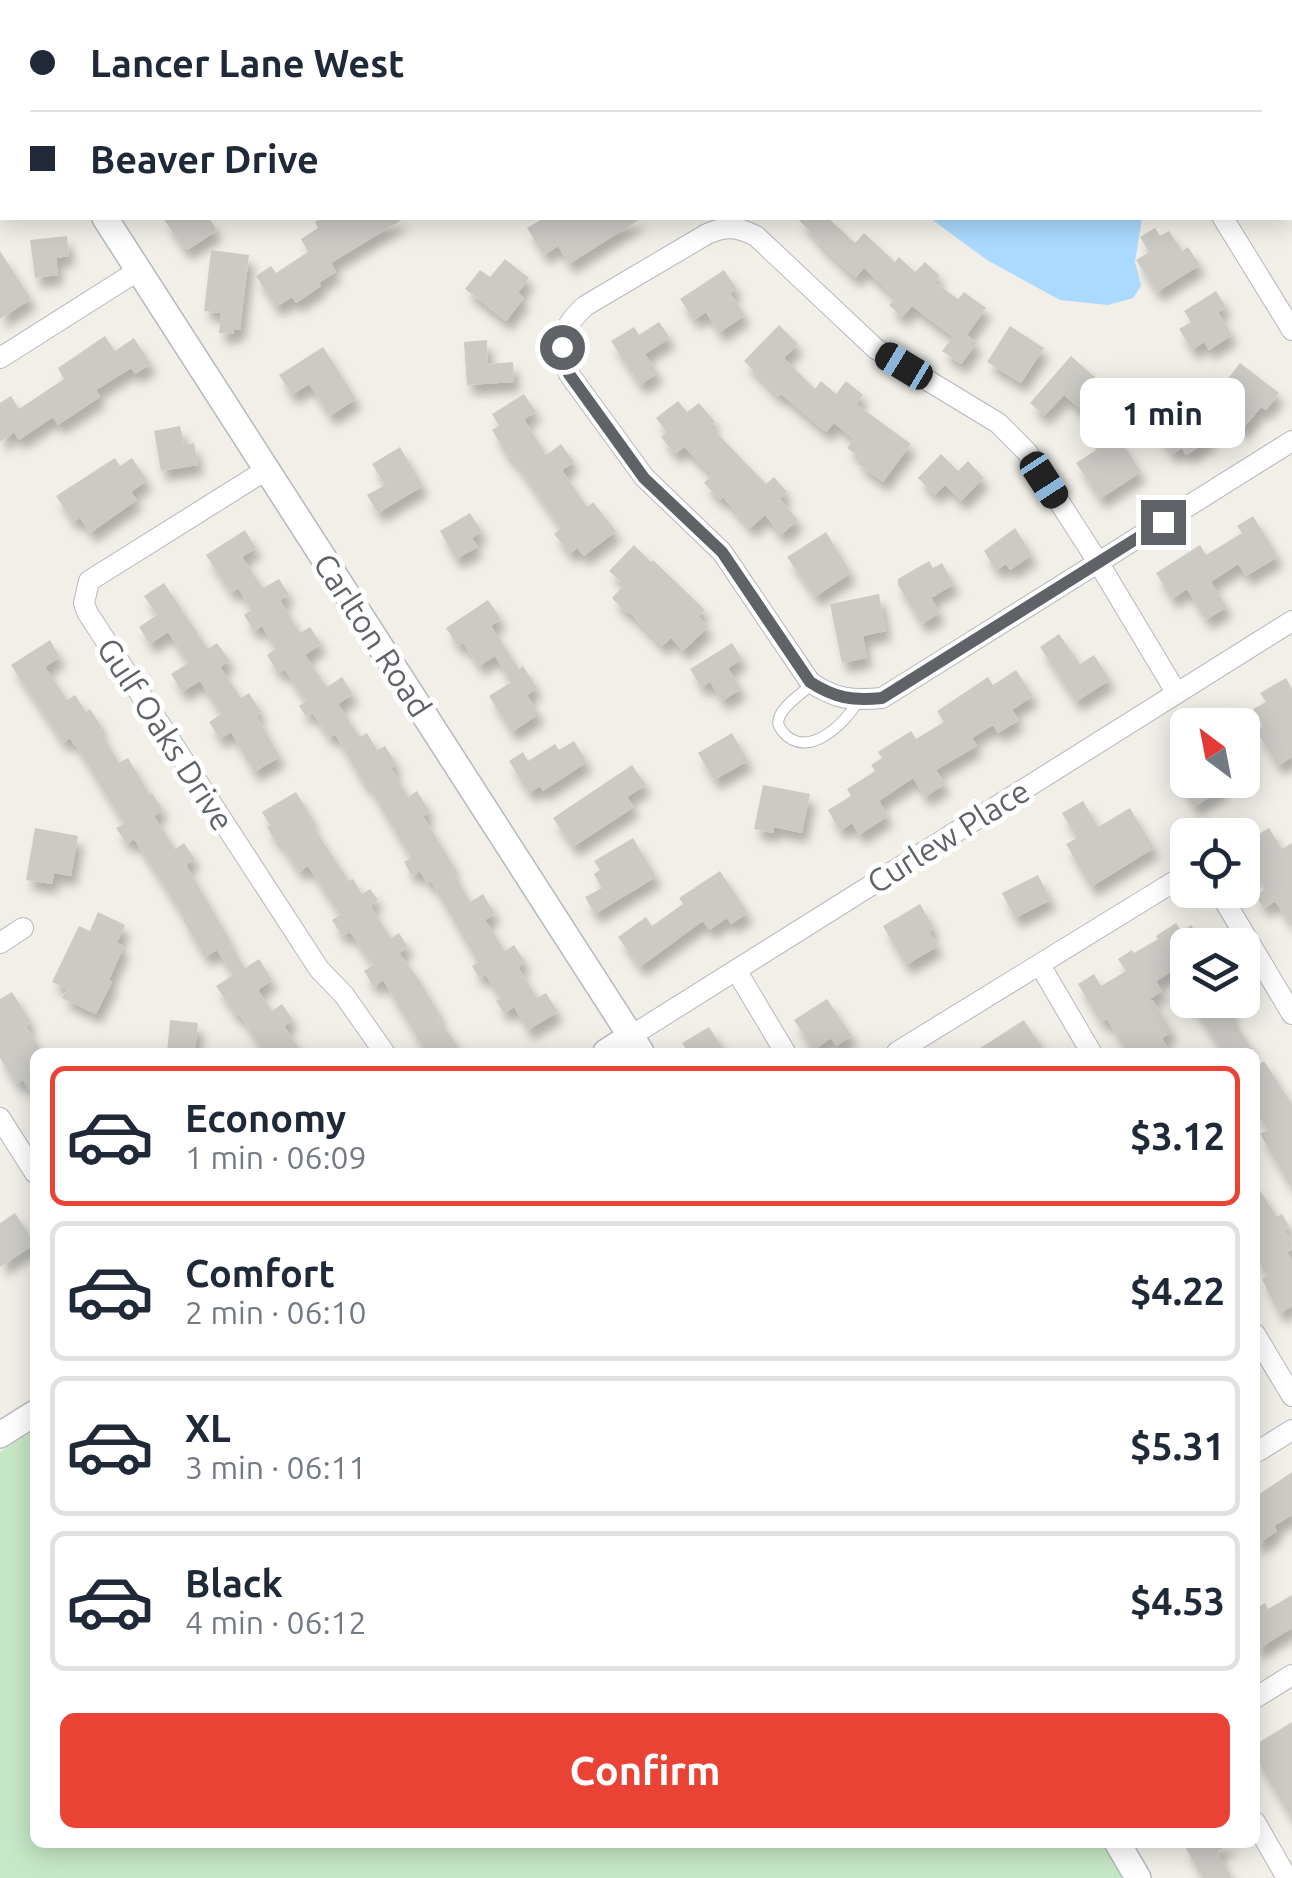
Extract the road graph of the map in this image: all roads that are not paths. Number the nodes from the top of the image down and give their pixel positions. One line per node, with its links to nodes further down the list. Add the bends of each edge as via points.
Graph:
1 (106, 220): 3 (street, Carlton Road)
2 (1224, 220): 4 (street)
3 (139, 270): 5 (street); 7 (street, Carlton Road)
4 (1292, 330)
5 (0, 358)
6 (1292, 441): 8 (street)
7 (266, 470): 20 (street, Carlton Road); 21 (street, Gulf Oaks Drive, via 89,581 84,603 320,968)
8 (1098, 562): 10 (street, via 1027,452 998,423 876,350 756,236 718,229 585,306 564,332 564,360 644,478 722,552); 11 (street); 12 (street, via 882,698)
9 (1292, 621): 11 (street, Curlew Place)
10 (812, 683): 12 (street); 12 (lane, via 778,722 798,742 838,728)
11 (1176, 692): 18 (street, Curlew Place)
12 (858, 701)
13 (1170, 886): 17 (street)
14 (1229, 908): 19 (street)
15 (23, 928): 16 (street)
16 (0, 943)
17 (1040, 965): 23 (street); 24 (street)
18 (736, 970): 20 (street, Curlew Place); 22 (street)
19 (1292, 1014)
20 (636, 1044)
21 (381, 1048)
22 (784, 1048)
23 (904, 1048)
24 (1088, 1048)
25 (0, 1118): 26 (street)
26 (30, 1165)
27 (1260, 1342): 28 (street)
28 (1292, 1396)
29 (30, 1416): 31 (street)
30 (1292, 1430): 32 (street)
31 (0, 1436)
32 (1260, 1450)
33 (1292, 1675): 34 (street)
34 (1260, 1695)
35 (1260, 1831): 38 (street)
36 (1120, 1848): 37 (street)
37 (1138, 1878)
38 (1287, 1878)

